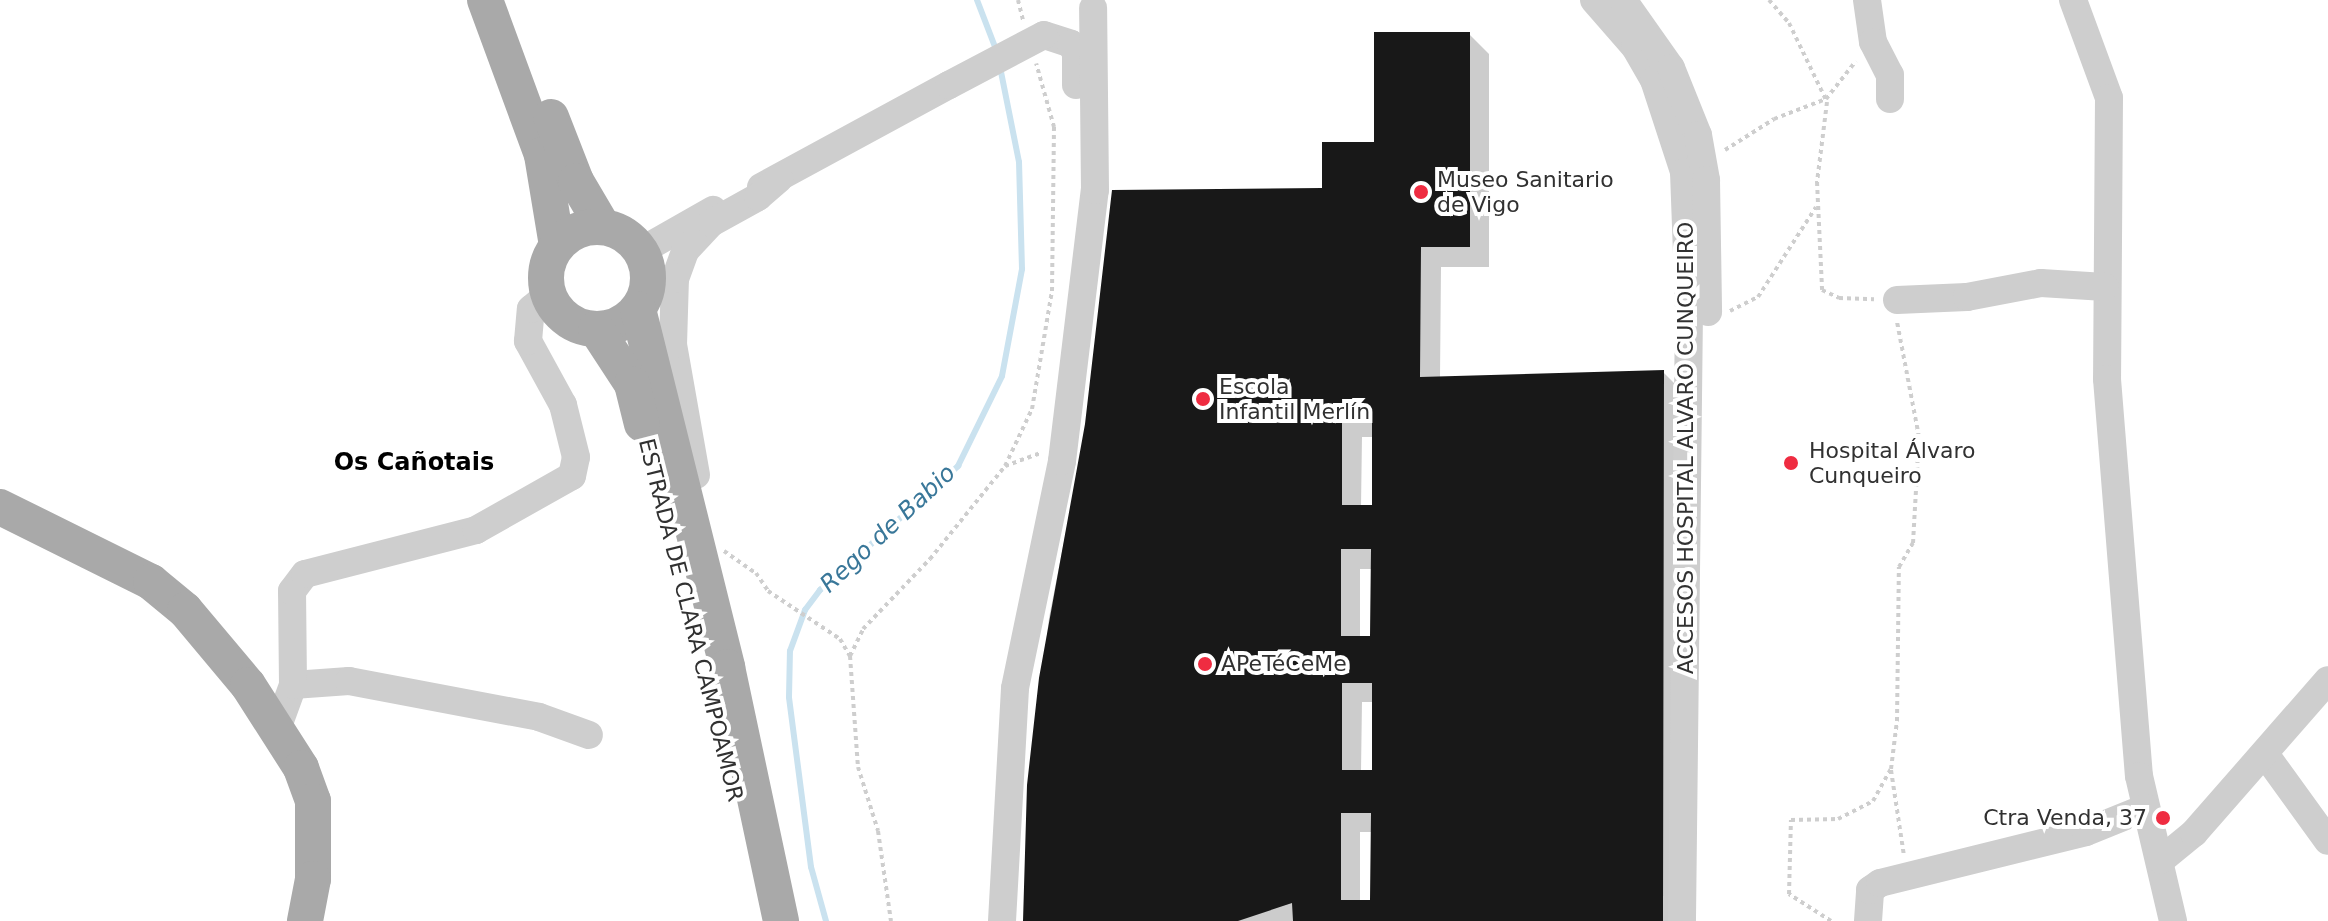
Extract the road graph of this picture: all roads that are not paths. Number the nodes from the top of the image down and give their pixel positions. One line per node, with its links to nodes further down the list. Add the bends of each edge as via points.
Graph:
1 (485, 0): 13 (main road, via 542,155)
2 (506, 0): 12 (main road, via 576,181)
3 (1594, 0): 35 (street, ACCESOS HOSPITAL ALVARO CUNQUEIRO, via 1635,47 1654,80 1674,128 1684,172 1689,311)
4 (1623, 0): 36 (street, ACCESOS HOSPITAL ALVARO CUNQUEIRO, via 1671,68 1702,158 1708,312)
5 (1867, 0): 9 (street, via 1873,42 1890,75)
6 (2073, 0): 15 (street, via 2109,98 2113,152)
7 (1104, 3): 8 (street); 34 (street, via 1095,190 1063,452 1015,688)
8 (1035, 40): 10 (street, bridge); 11 (street, via 1071,44 1076,53 1076,188)
9 (1890, 99)
10 (779, 179): 14 (street); 21 (street, via 711,223 685,251 673,291 673,345)
11 (1083, 198)
12 (603, 227): 13 (main road, via 586,228); 14 (main road, via 617,231)
13 (557, 246): 16 (main road, via 546,277)
14 (641, 251): 18 (main road, ESTRADA DE CLARA CAMPOAMOR, via 648,280)
15 (2105, 287): 17 (street, via 2041,283 1967,297); 27 (street, via 2107,379)
16 (549, 294): 19 (main road, ESTRADA DE CLARA CAMPOAMOR, via 567,319); 23 (street, via 531,309 528,341 563,405 576,457 572,476 476,530 305,574 292,591)
17 (1897, 300)
18 (638, 309): 19 (main road, via 626,320); 21 (main road, ESTRADA DE CLARA CAMPOAMOR)
19 (596, 329): 31 (main road, ESTRADA DE CLARA CAMPOAMOR, via 632,384 692,605)
20 (0, 507): 24 (main road, via 151,582 216,644)
21 (710, 567): 32 (main road, ESTRADA DE CLARA CAMPOAMOR); 33 (main road, ESTRADA DE CLARA CAMPOAMOR, via 735,640)
22 (2328, 680): 26 (street)
23 (293, 685): 24 (street); 25 (street, via 349,681 539,717)
24 (277, 729): 30 (main road, via 313,801 313,879)
25 (589, 735)
26 (2265, 754): 28 (street); 29 (street, via 2194,833)
27 (2145, 808): 29 (street); 37 (street, via 2073,835 1906,875 1870,890)
28 (2328, 841)
29 (2161, 860): 38 (street)
30 (305, 921)
31 (761, 921)
32 (781, 921)
33 (795, 921)
34 (1002, 921)
35 (1682, 921)
36 (1702, 921)
37 (1868, 921)
38 (2173, 921)

